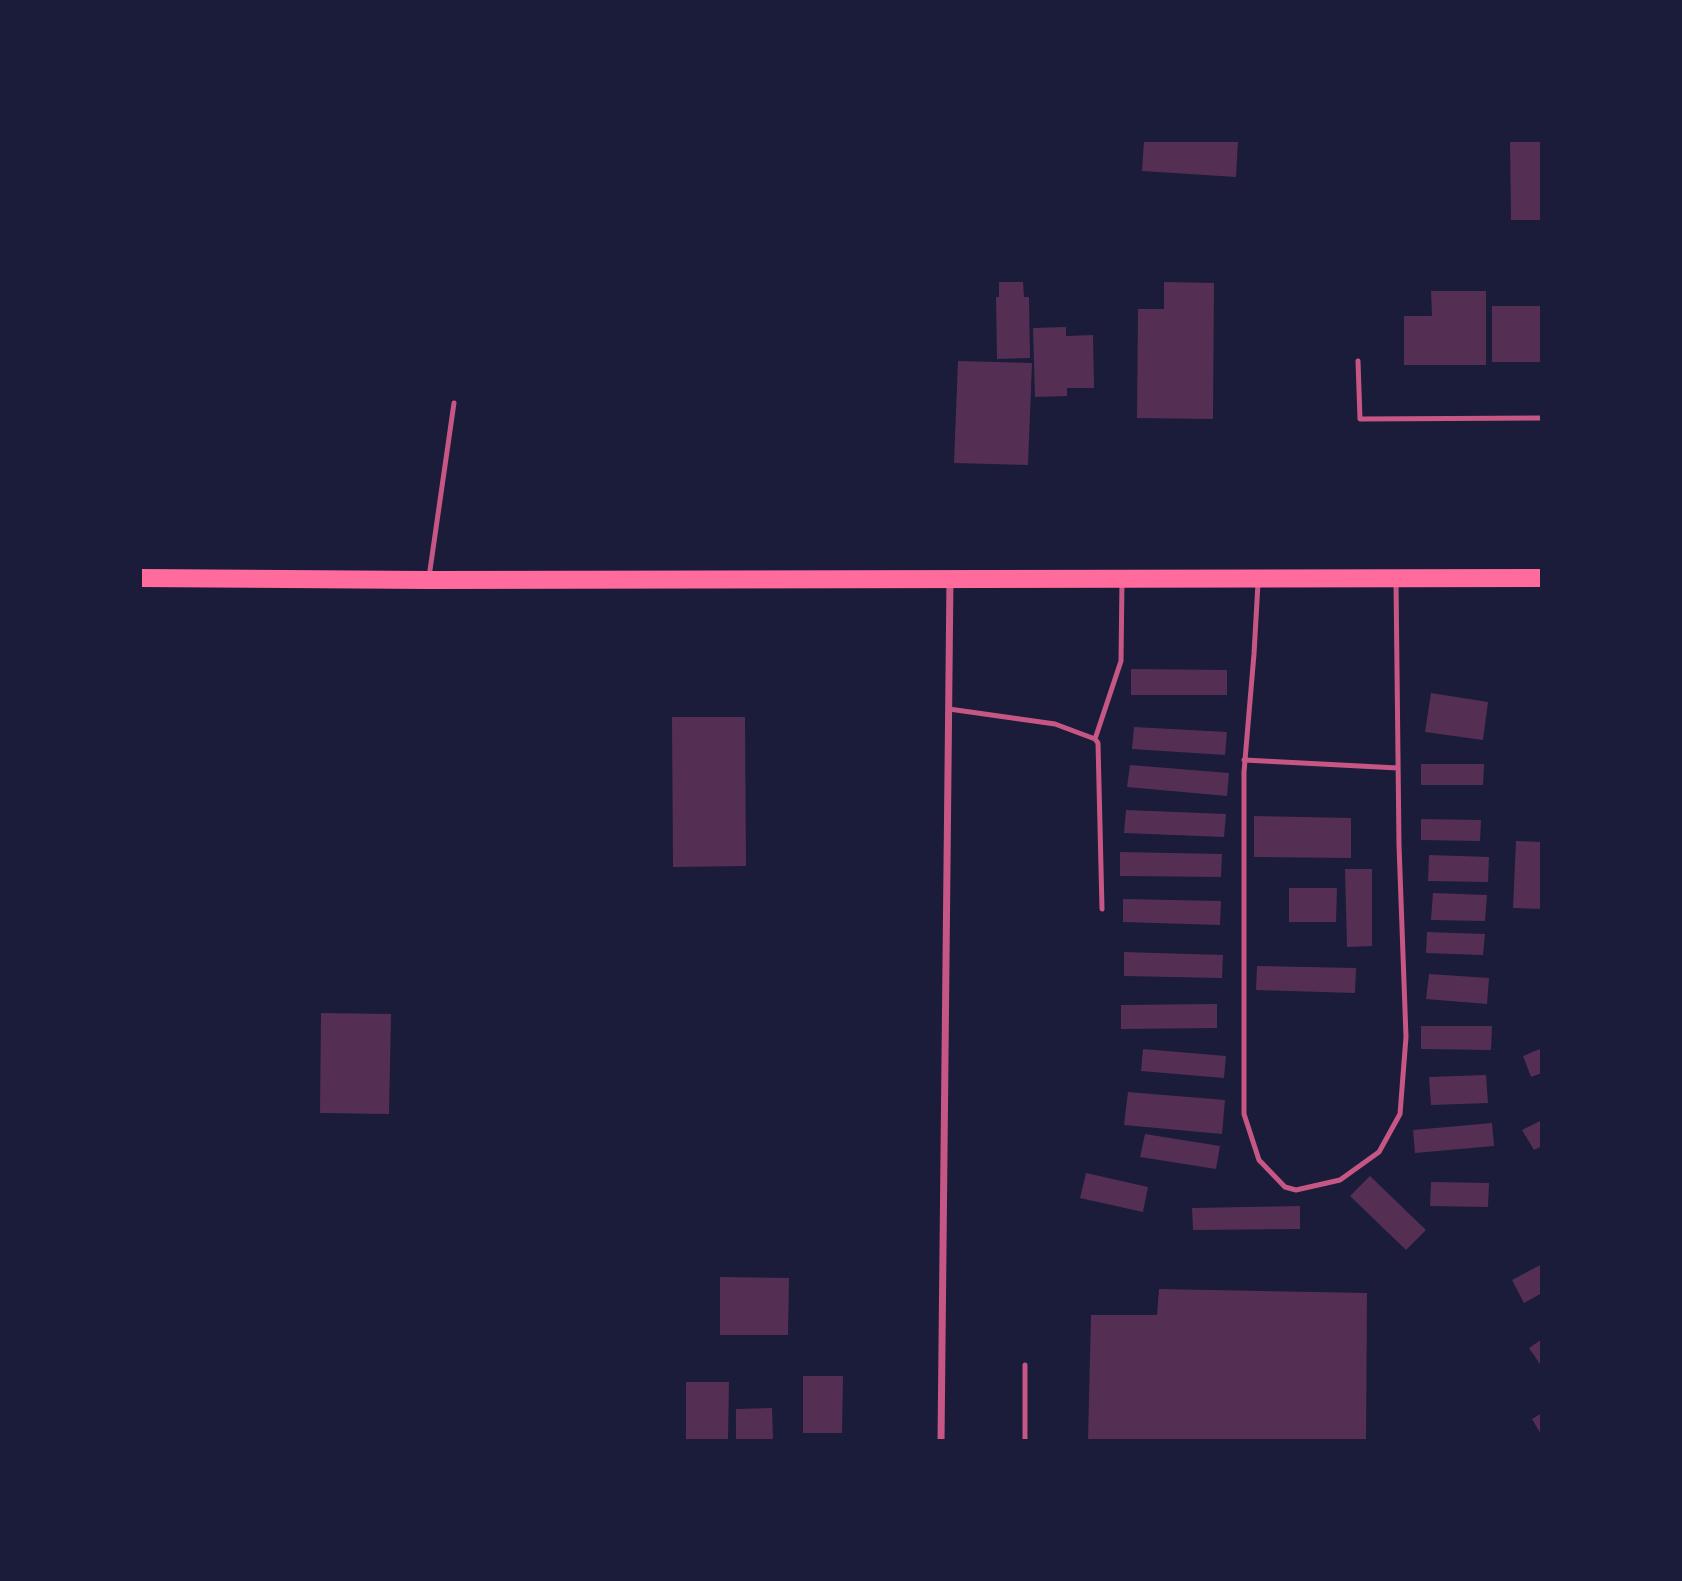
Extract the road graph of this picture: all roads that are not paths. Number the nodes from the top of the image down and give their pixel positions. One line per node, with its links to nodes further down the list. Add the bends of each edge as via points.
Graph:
1 (1358, 360): 3 (lane, via 1360,419)
2 (454, 404): 10 (lane)
3 (1542, 418)
4 (140, 578): 10 (main road)
5 (950, 578): 6 (main road); 10 (main road); 11 (street)
6 (1122, 578): 7 (main road); 12 (lane, via 1121,661)
7 (1259, 578): 8 (main road); 13 (lane)
8 (1396, 578): 9 (main road); 14 (lane)
9 (1542, 578)
10 (429, 580)
11 (949, 709): 12 (lane, via 1055,724); 17 (street)
12 (1095, 739): 15 (lane)
13 (1244, 760): 14 (lane); 14 (lane, via 1244,1114 1259,1160 1286,1187 1296,1190 1340,1180 1378,1152 1400,1115 1406,1037)
14 (1398, 768)
15 (1102, 909)
16 (1025, 1365): 18 (lane)
17 (941, 1441)
18 (1025, 1441)

